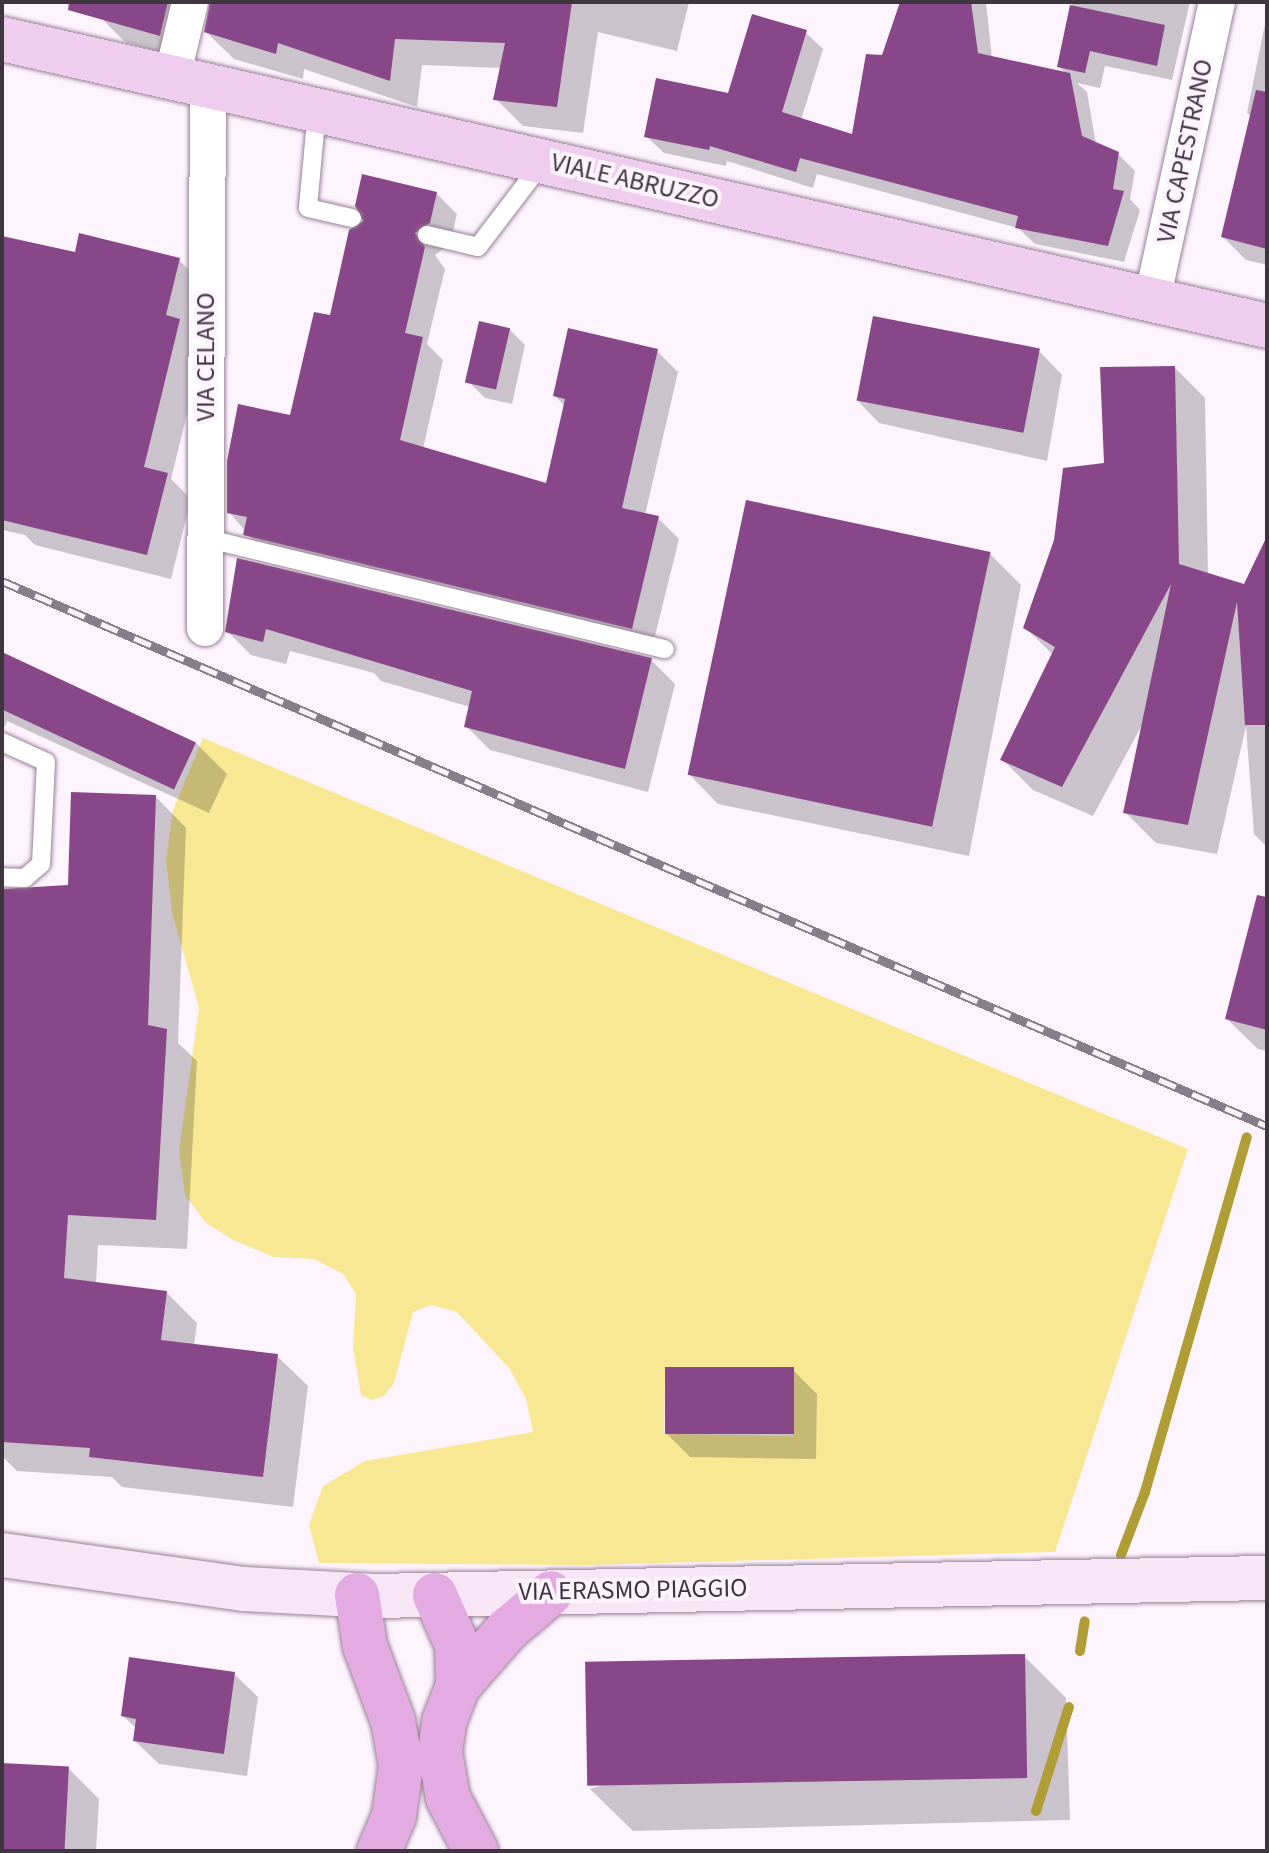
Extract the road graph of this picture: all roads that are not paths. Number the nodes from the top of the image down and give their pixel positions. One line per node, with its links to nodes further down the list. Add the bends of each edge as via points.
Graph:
1 (190, 2): 4 (street, VIA CELANO)
2 (1217, 2): 9 (street, VIA CAPESTRANO)
3 (2, 39): 4 (main road, VIALE ABRUZZO)
4 (190, 81): 5 (main road, VIALE ABRUZZO); 11 (street, VIA CELANO)
5 (317, 109): 6 (main road, VIALE ABRUZZO); 7 (lane, via 308,208)
6 (544, 160): 8 (lane, via 478,247); 9 (main road, VIALE ABRUZZO)
7 (352, 218)
8 (427, 235)
9 (1152, 300): 10 (main road, VIALE ABRUZZO)
10 (1267, 326)
11 (205, 538): 12 (street, VIA CELANO); 13 (lane)
12 (205, 628)
13 (665, 649)
14 (2, 742): 15 (lane, via 46,762 41,864 25,878)
15 (2, 877)
16 (2, 1555): 19 (street, VIA ERASMO PIAGGIO, via 244,1589)
17 (1267, 1578): 18 (street, VIA ERASMO PIAGGIO)
18 (551, 1593): 20 (street, VIA ERASMO PIAGGIO); 21 (highway, via 507,1630)
19 (357, 1595): 20 (street, VIA ERASMO PIAGGIO); 22 (highway, via 365,1646 393,1721 401,1766 394,1816)
20 (435, 1595): 21 (highway, via 457,1645)
21 (458, 1686): 23 (highway, via 440,1752 448,1798)
22 (379, 1851)
23 (476, 1851)

